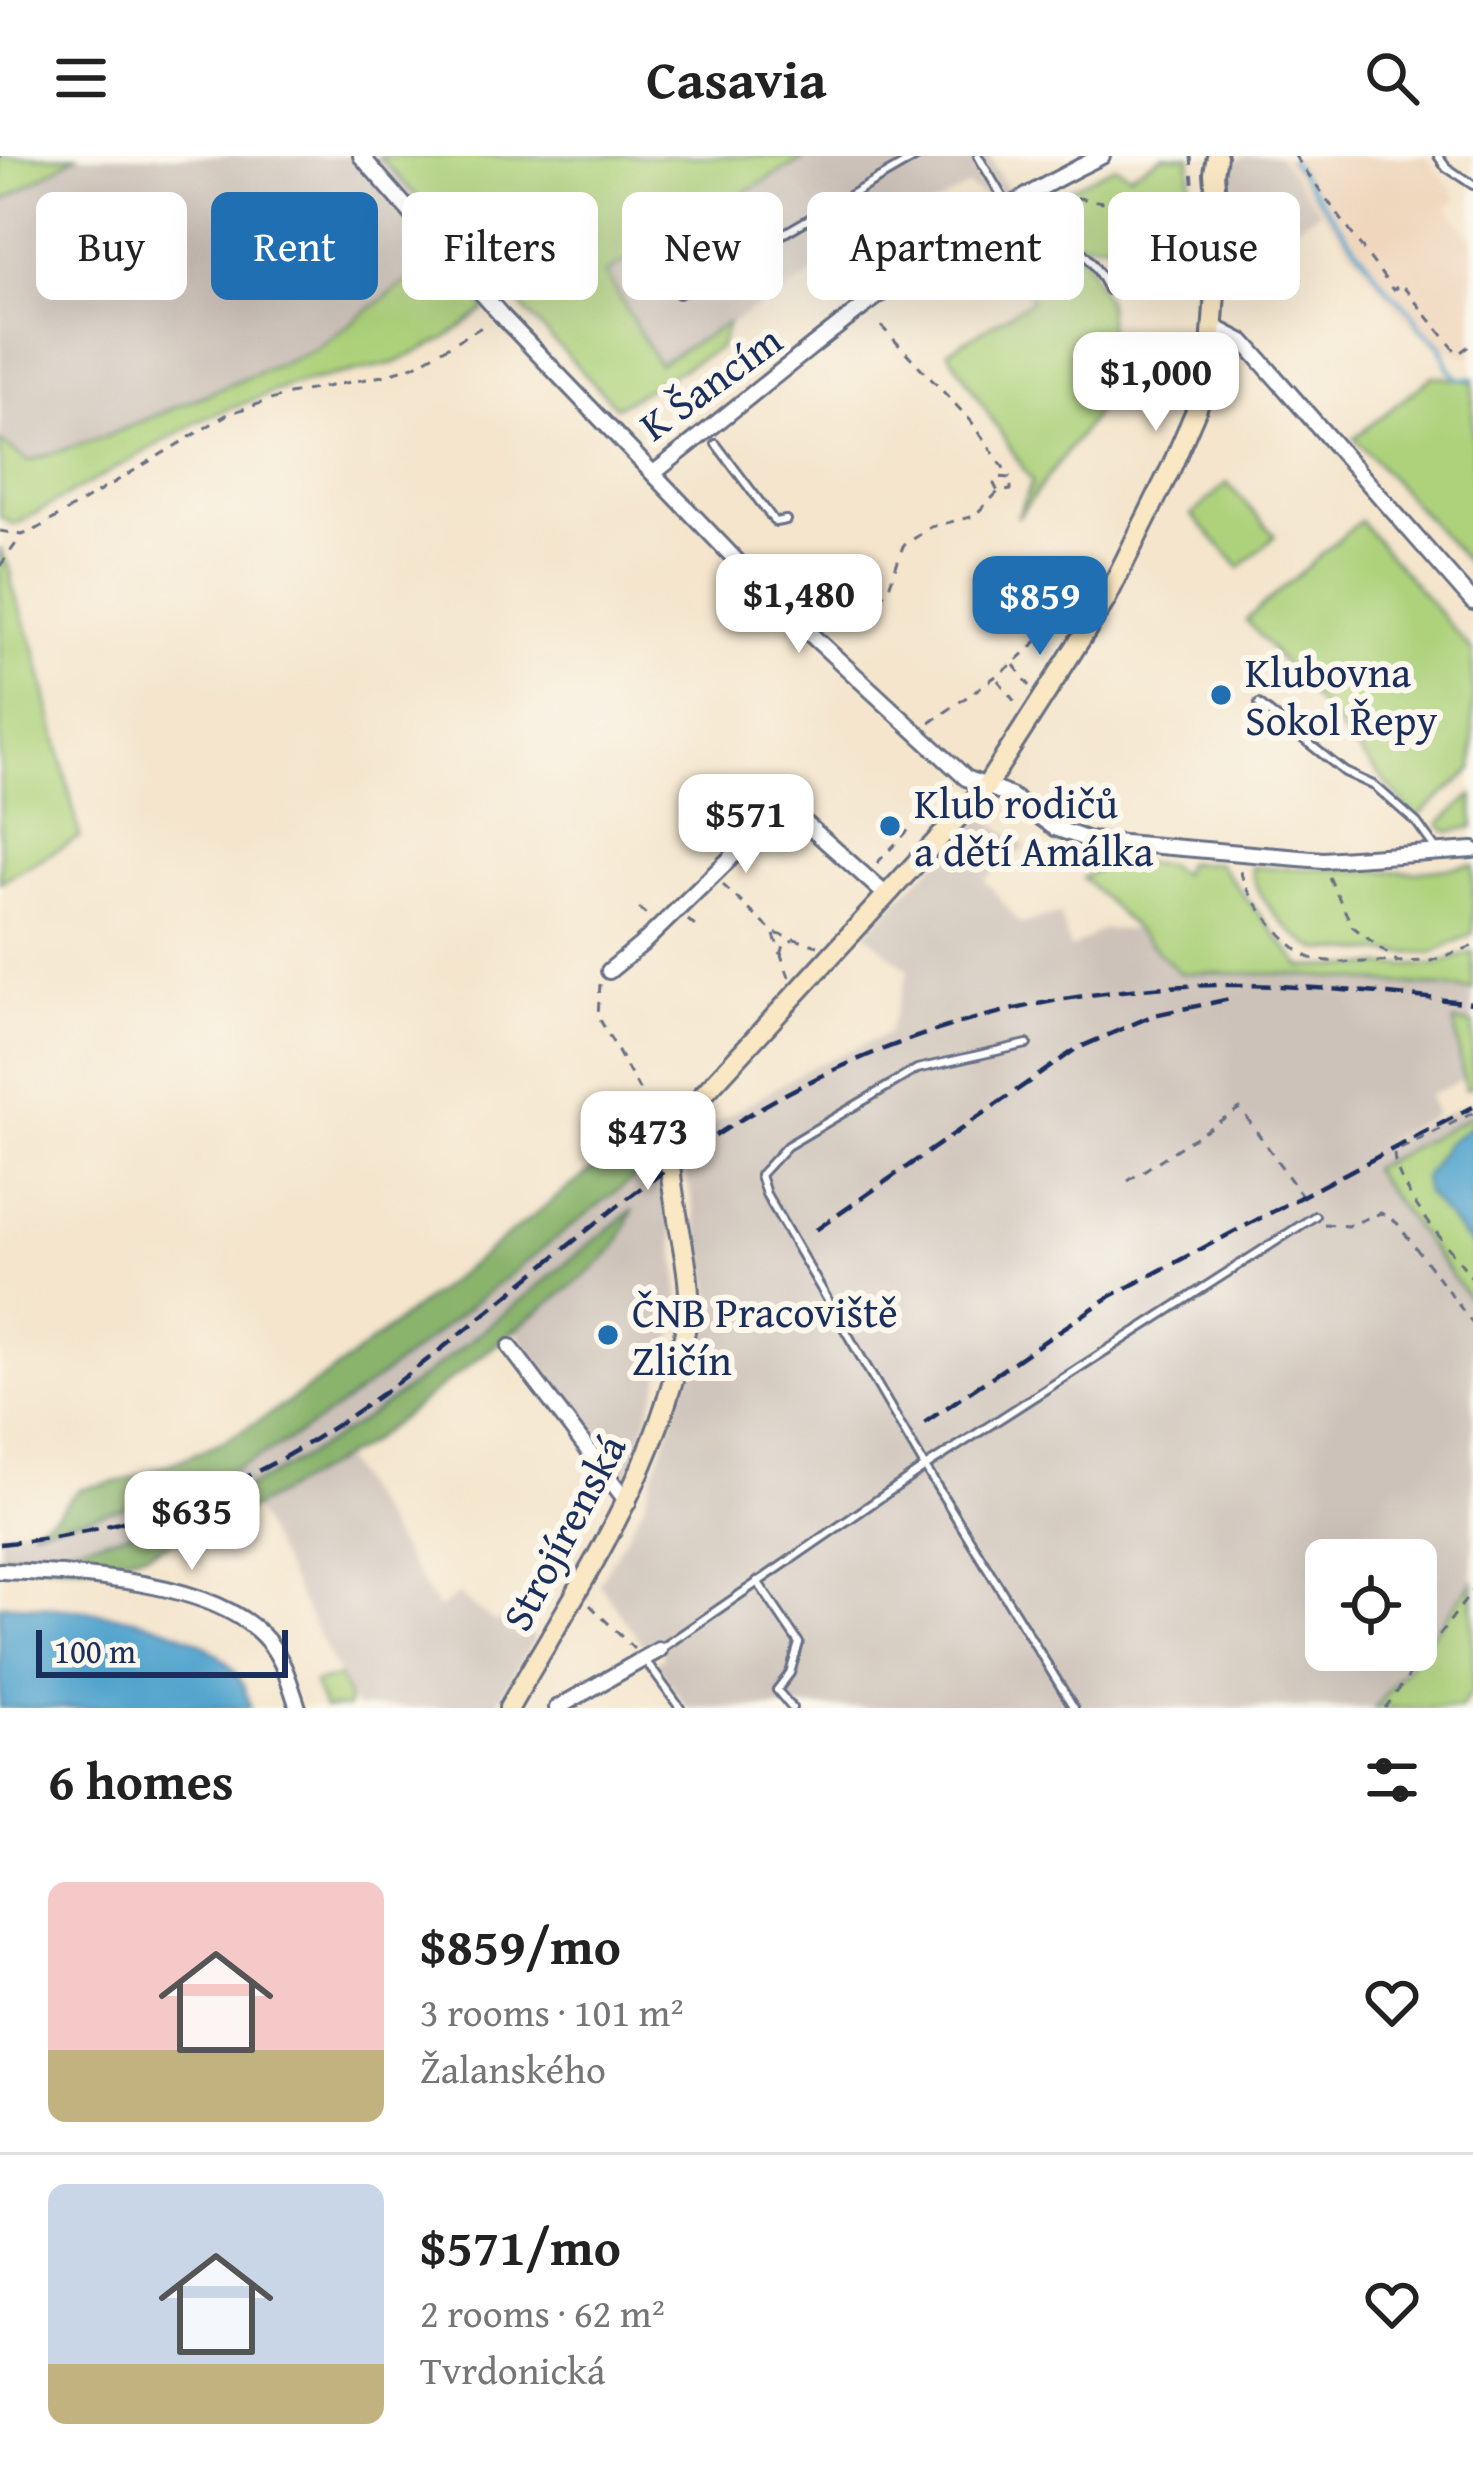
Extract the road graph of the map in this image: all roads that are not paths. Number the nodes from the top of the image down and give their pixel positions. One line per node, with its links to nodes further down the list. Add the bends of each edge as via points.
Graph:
1 (361, 156): 16 (street, K Šancím)
2 (918, 156): 10 (lane)
3 (978, 156): 8 (lane)
4 (1102, 156): 9 (street, K Šancím)
5 (1216, 156): 14 (street, Strojírenská)
6 (1438, 156): 7 (lane)
7 (1473, 185)
8 (999, 192)
9 (1031, 192)
10 (783, 234)
11 (1084, 253): 12 (lane)
12 (1108, 290)
13 (874, 300): 16 (street, K Šancím)
14 (1214, 327): 18 (street, via 1245,343); 20 (street, Strojírenská, via 1197,408 1132,550)
15 (716, 444): 17 (lane, via 776,522)
16 (655, 472): 20 (street, via 781,607)
17 (786, 520)
18 (1473, 602)
19 (1258, 704): 22 (lane, via 1375,786)
20 (985, 788): 22 (street, via 1073,836 1323,860); 23 (street, Strojírenská)
21 (1473, 850): 22 (street)
22 (1440, 855)
23 (886, 896): 24 (street, via 790,812 765,821); 29 (street, Strojírenská, via 674,1133 689,1305)
24 (604, 977)
25 (1027, 1044): 28 (lane, via 917,1069 787,1145 760,1175)
26 (1315, 1216): 28 (lane)
27 (510, 1347): 29 (street)
28 (925, 1467): 31 (lane); 39 (lane)
29 (628, 1503): 35 (street, Strojírenská)
30 (0, 1571): 34 (street, via 98,1575 217,1604 267,1640)
31 (757, 1581): 32 (lane); 38 (lane, via 799,1643 776,1690)
32 (659, 1650): 33 (street)
33 (645, 1660): 36 (street); 37 (lane)
34 (298, 1708)
35 (509, 1708)
36 (557, 1708)
37 (680, 1708)
38 (792, 1708)
39 (1074, 1708)

